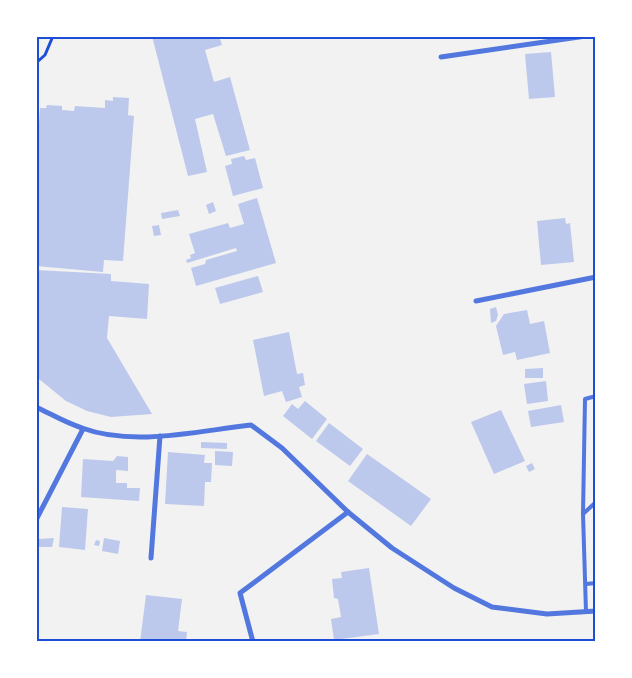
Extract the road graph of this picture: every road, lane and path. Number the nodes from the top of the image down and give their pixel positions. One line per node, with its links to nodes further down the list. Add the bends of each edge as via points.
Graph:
1 (53, 36): 4 (path, via 45,55)
2 (586, 36): 3 (street)
3 (441, 57)
4 (36, 63)
5 (596, 276): 6 (street)
6 (476, 301)
7 (596, 396): 13 (lane, via 584,399)
8 (36, 407): 9 (street)
9 (82, 429): 10 (street, via 120,437); 14 (street)
10 (160, 436): 12 (street, via 251,425 282,448); 15 (street)
11 (596, 502): 13 (lane)
12 (348, 512): 19 (street, via 392,548 454,588 492,607 547,614); 20 (street, via 240,593)
13 (583, 514): 17 (lane)
14 (36, 520)
15 (151, 558)
16 (596, 583): 17 (lane)
17 (586, 584): 19 (lane)
18 (596, 611): 19 (street)
19 (586, 612)
20 (253, 642)

